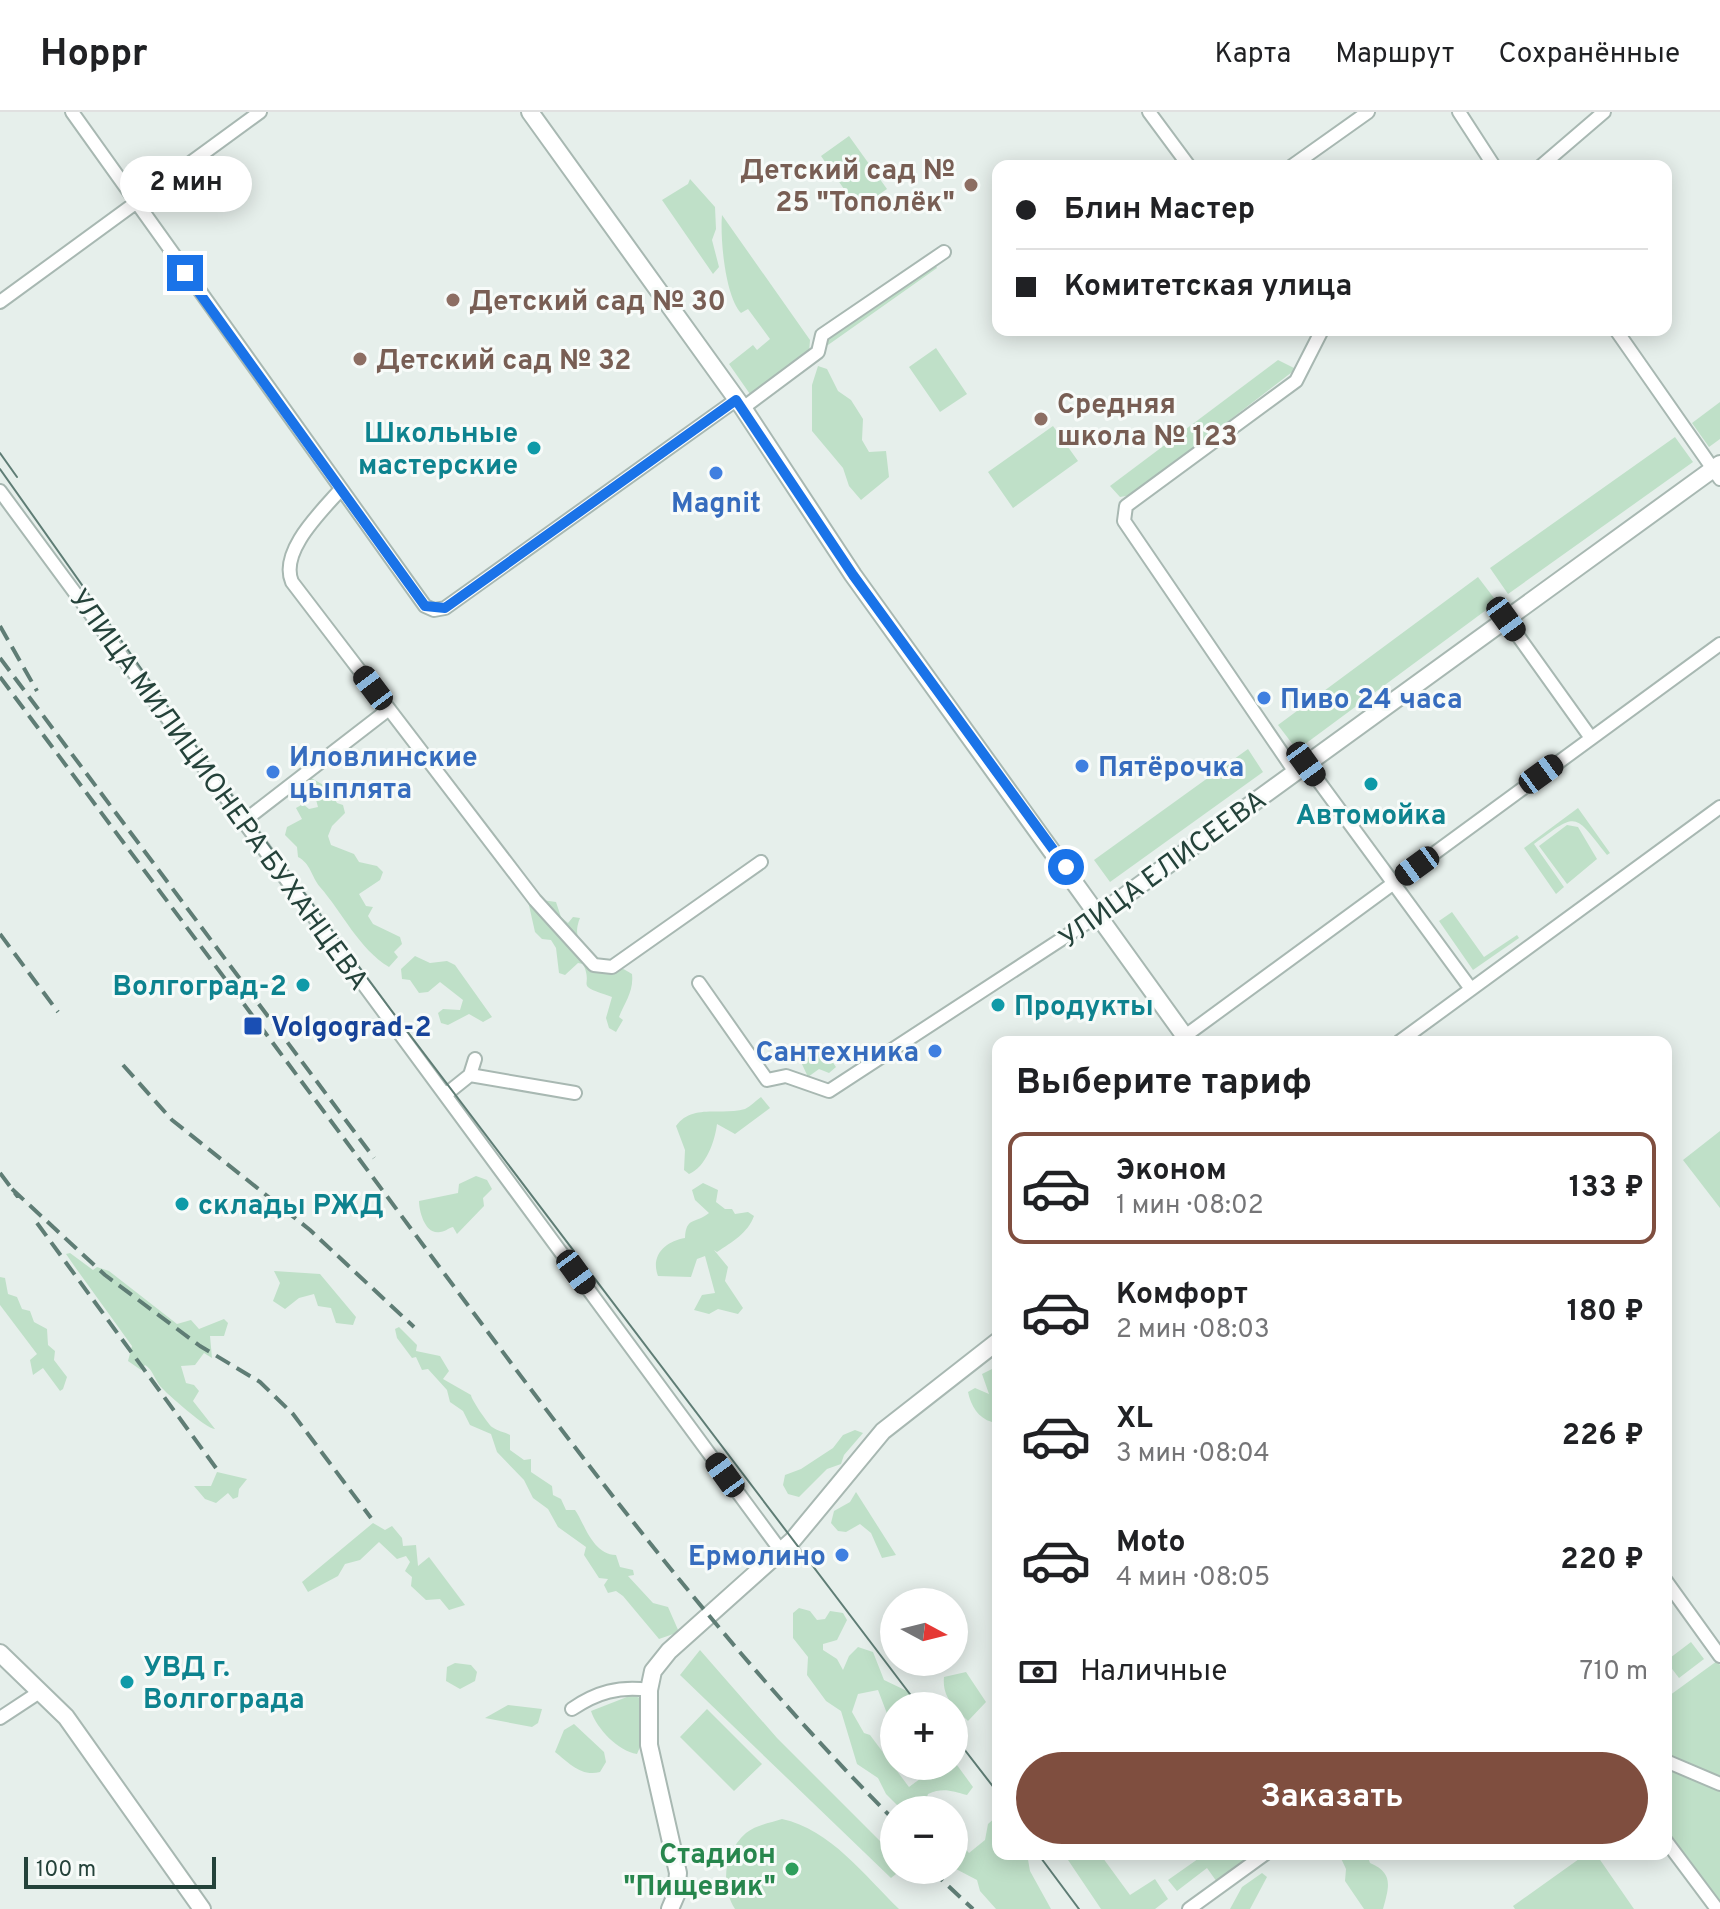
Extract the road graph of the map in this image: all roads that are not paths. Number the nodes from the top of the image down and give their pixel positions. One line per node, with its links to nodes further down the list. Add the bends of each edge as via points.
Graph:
1 (72, 112): 12 (street)
2 (260, 112): 12 (street)
3 (530, 112): 17 (street)
4 (1149, 112): 8 (street)
5 (1368, 112): 9 (street)
6 (1459, 112): 10 (street)
7 (1604, 112): 11 (street)
8 (1185, 160)
9 (1300, 160)
10 (1490, 160)
11 (1548, 160)
12 (133, 201): 14 (street); 19 (street)
13 (944, 252): 17 (street, via 822,335 818,352)
14 (0, 302)
15 (1316, 336): 25 (street, via 1296,381 1126,506 1124,521)
16 (1620, 336): 18 (street)
17 (740, 404): 19 (street, via 445,608 425,606); 30 (street, via 853,575)
18 (1718, 471): 21 (street, УЛИЦА ЕЛИСЕЕВА)
19 (341, 489): 23 (street, via 314,520 287,570)
20 (0, 491): 27 (street, УЛИЦА МИЛИЦИОНЕРА БУХАНЦЕВА)
21 (1506, 619): 24 (street); 25 (street, УЛИЦА ЕЛИСЕЕВА)
22 (1720, 644): 24 (street)
23 (389, 709): 27 (street); 28 (street, via 535,900 594,965 612,967)
24 (1591, 738): 29 (street)
25 (1301, 768): 29 (street); 30 (street, УЛИЦА ЕЛИСЕЕВА)
26 (1720, 807): 32 (street)
27 (244, 821): 39 (street, УЛИЦА МИЛИЦИОНЕРА БУХАНЦЕВА)
28 (761, 862)
29 (1392, 884): 32 (street); 34 (street)
30 (1100, 914): 31 (street, УЛИЦА ЕЛИСЕЕВА, via 829,1091 786,1076 767,1080); 33 (street)
31 (699, 983)
32 (1471, 989): 35 (street)
33 (1185, 1036)
34 (1191, 1036)
35 (1407, 1036)
36 (475, 1059): 37 (street)
37 (470, 1075): 38 (street); 39 (street)
38 (575, 1093)
39 (445, 1095): 41 (street, УЛИЦА МИЛИЦИОНЕРА БУХАНЦЕВА)
40 (992, 1346): 41 (street, via 883,1431)
41 (781, 1551): 45 (street, via 661,1661 650,1677)
42 (1672, 1589): 44 (street)
43 (0, 1653): 46 (street)
44 (1720, 1656)
45 (649, 1690): 47 (street, via 605,1691); 54 (street, via 649,1745 678,1873)
46 (41, 1691): 48 (street); 53 (street, via 66,1717)
47 (572, 1709)
48 (0, 1718)
49 (1672, 1764): 50 (street)
50 (1720, 1784)
51 (1672, 1849): 56 (street)
52 (1257, 1860): 55 (street)
53 (202, 1909)
54 (670, 1909)
55 (1189, 1909)
56 (1717, 1909)

